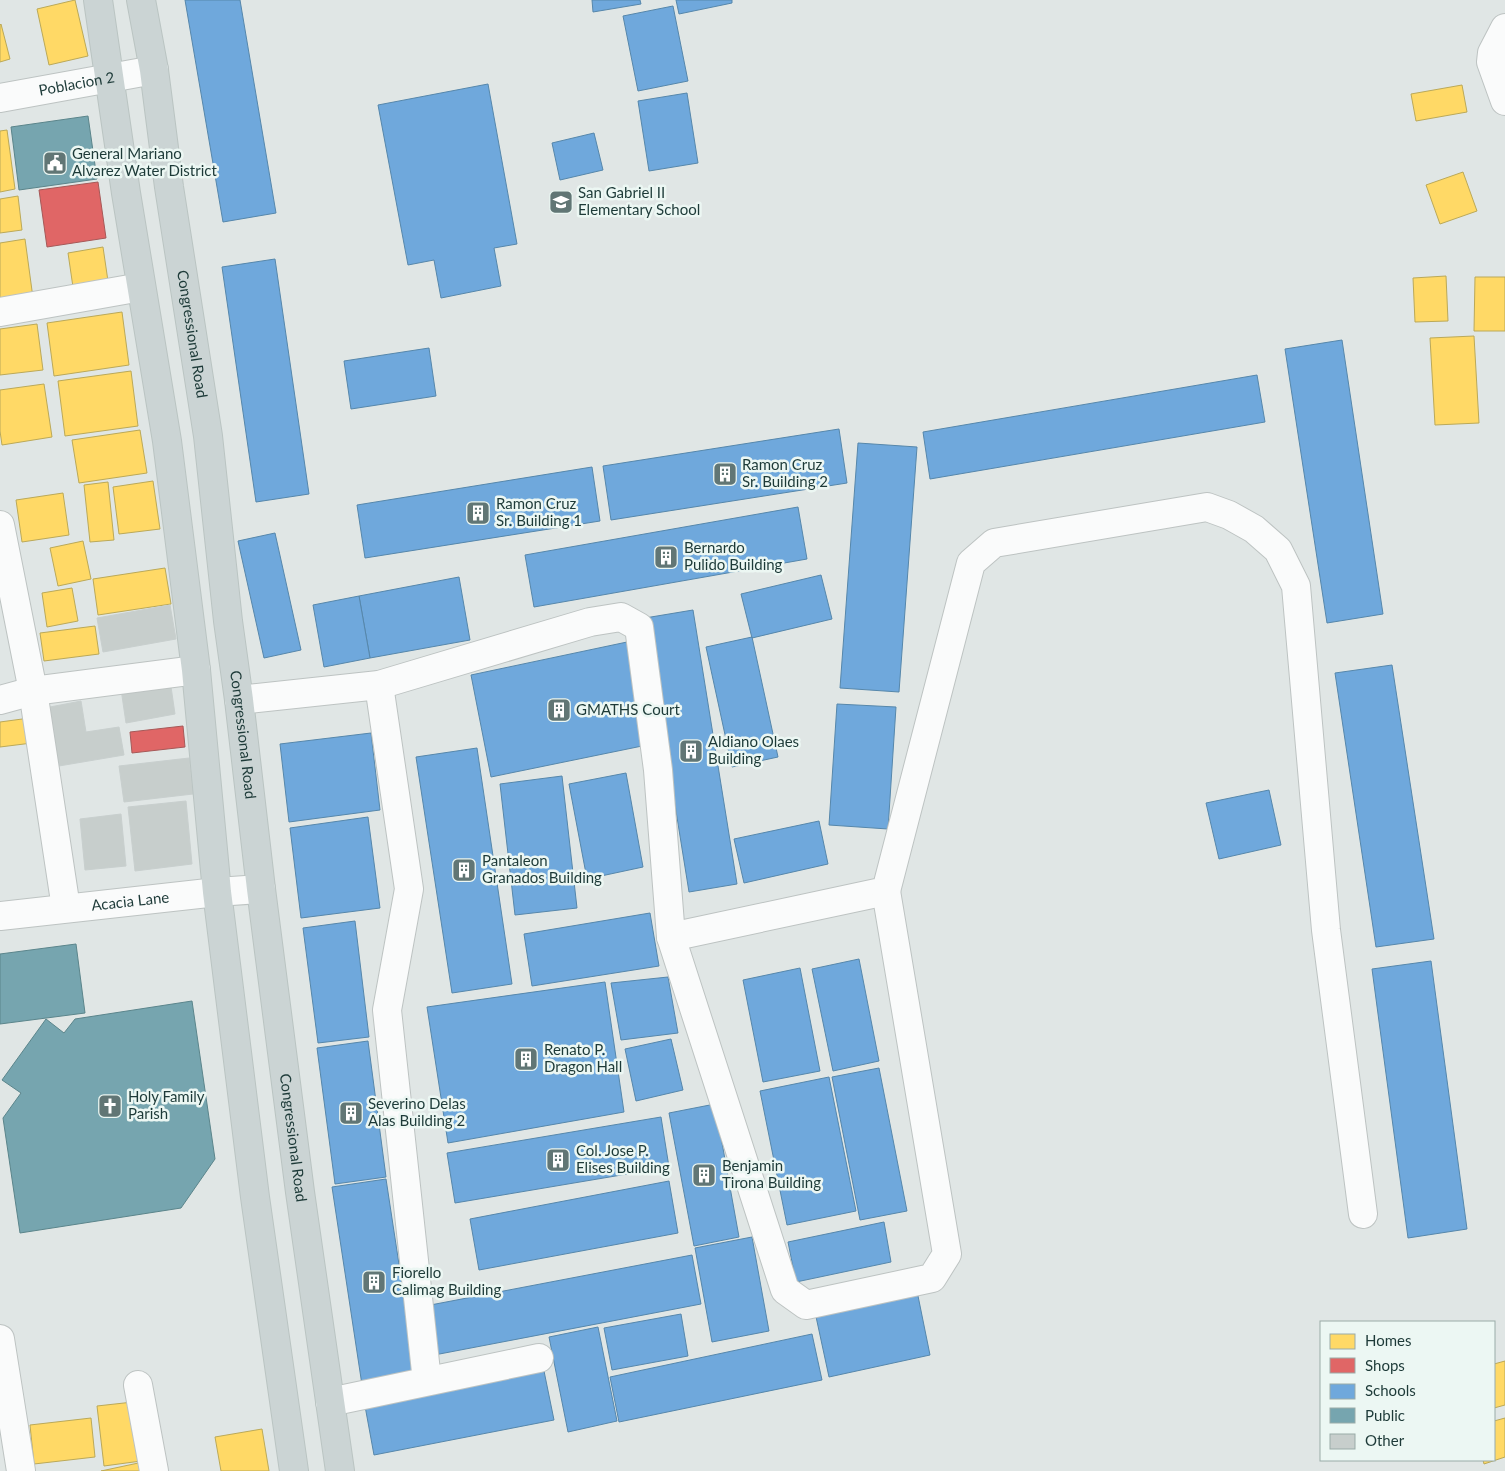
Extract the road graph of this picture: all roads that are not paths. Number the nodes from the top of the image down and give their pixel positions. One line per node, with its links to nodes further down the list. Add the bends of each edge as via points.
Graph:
1 (98, 0): 5 (main road)
2 (140, 0): 4 (main road, Congressional Road)
3 (1505, 28): 7 (street, via 1492,53 1491,62)
4 (154, 70): 5 (street, Poblacion 2); 15 (main road, Congressional Road, via 208,436)
5 (110, 77): 6 (street, Poblacion 2); 8 (main road)
6 (0, 98)
7 (1505, 101)
8 (142, 287): 9 (street); 11 (main road)
9 (0, 312)
10 (0, 525): 13 (street)
11 (196, 670): 13 (street); 18 (main road)
12 (379, 685): 15 (street); 21 (street, via 590,622 621,617 639,627 658,770); 25 (street, via 409,889 387,1010)
13 (33, 691): 14 (street); 19 (street)
14 (0, 700)
15 (239, 700): 16 (main road, Congressional Road)
16 (261, 890): 18 (street, Acacia Lane); 27 (main road, Congressional Road)
17 (886, 891): 21 (street); 21 (street, via 947,1254 932,1278 806,1305 785,1290); 22 (street, via 971,563 994,543 1207,508 1229,515 1254,529 1278,550 1296,586 1326,930)
18 (217, 892): 19 (street, Acacia Lane); 30 (main road, via 254,1197)
19 (66, 908): 20 (street, Acacia Lane)
20 (0, 916)
21 (671, 937)
22 (1363, 1214)
23 (0, 1339): 28 (street)
24 (539, 1358): 25 (street)
25 (427, 1382): 27 (street)
26 (138, 1385): 29 (street)
27 (330, 1402): 31 (main road, Congressional Road)
28 (21, 1471)
29 (154, 1471)
30 (294, 1471)
31 (340, 1471)

